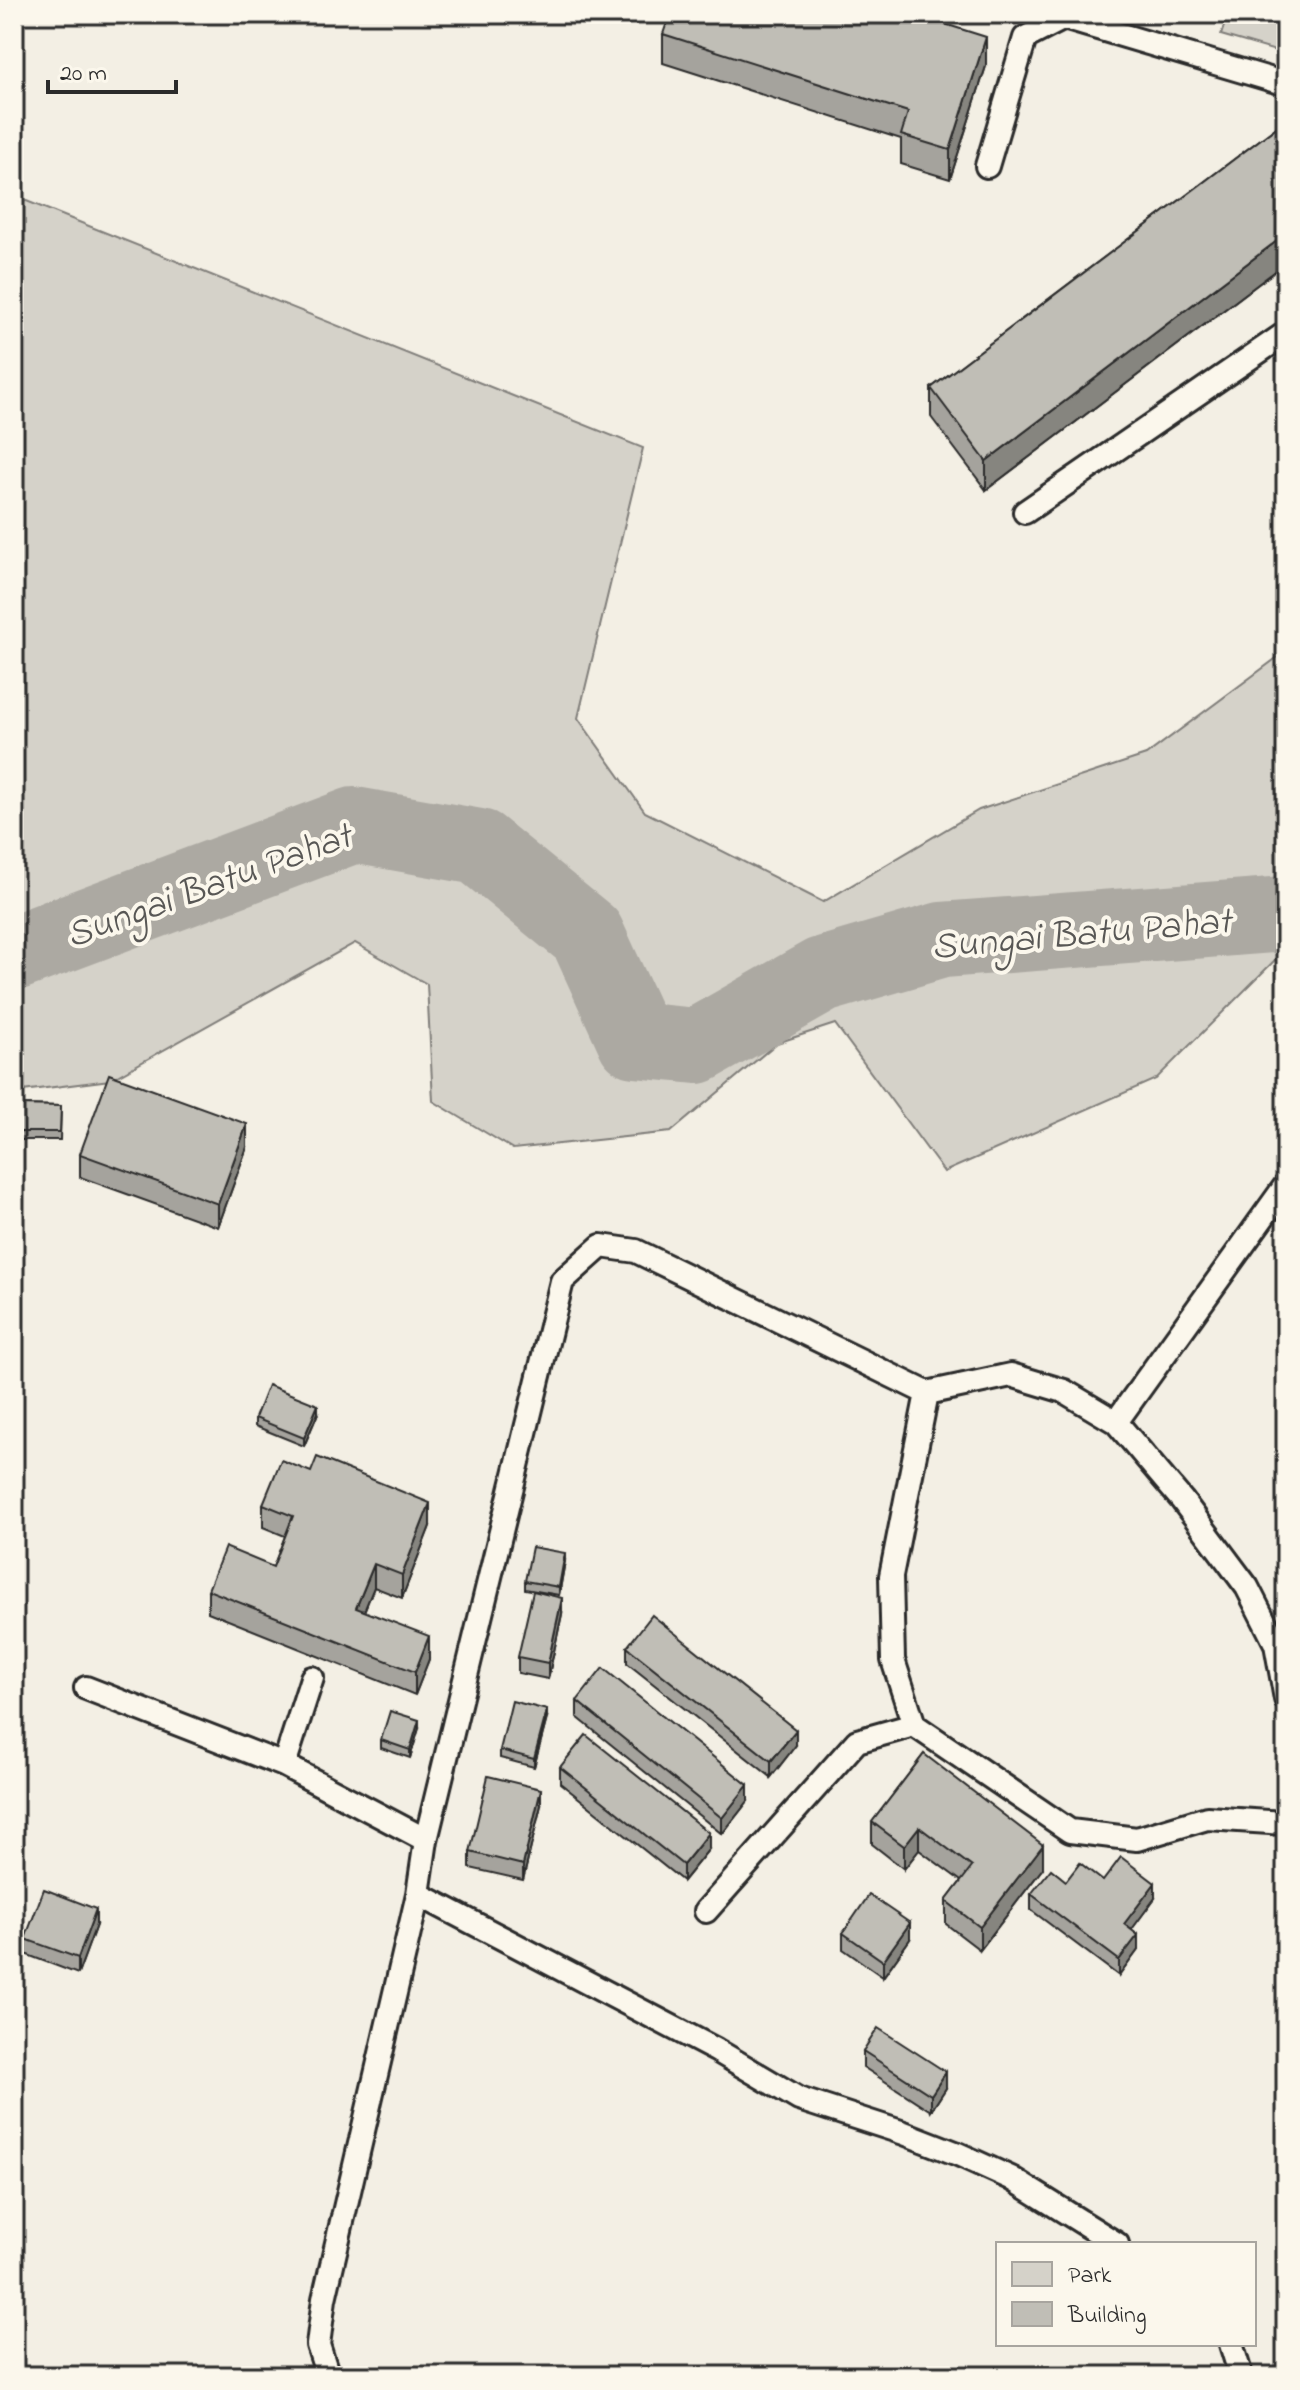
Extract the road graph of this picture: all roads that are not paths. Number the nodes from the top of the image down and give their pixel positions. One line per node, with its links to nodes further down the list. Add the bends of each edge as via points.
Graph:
1 (1286, 84): 2 (lane, via 1064,18 1025,38)
2 (987, 166)
3 (1286, 333): 4 (lane)
4 (1025, 512)
5 (1286, 1185): 7 (lane)
6 (927, 1393): 7 (lane, via 1011,1375 1064,1391); 11 (lane, via 891,1576 893,1660); 14 (lane, via 636,1251 601,1246 562,1281)
7 (1116, 1422): 10 (lane, via 1247,1587 1276,1644)
8 (312, 1678): 12 (lane)
9 (86, 1688): 12 (lane)
10 (1286, 1699)
11 (914, 1725): 13 (lane, via 1070,1831 1137,1839 1207,1818); 16 (lane, via 857,1741)
12 (284, 1765): 14 (lane)
13 (1286, 1823)
14 (426, 1840): 15 (lane)
15 (418, 1894): 17 (lane, via 799,2099 904,2133 1011,2178); 19 (lane, via 324,2299 318,2345)
16 (706, 1911)
17 (1114, 2242)
18 (1232, 2346): 20 (lane)
19 (328, 2376)
20 (1241, 2376)

